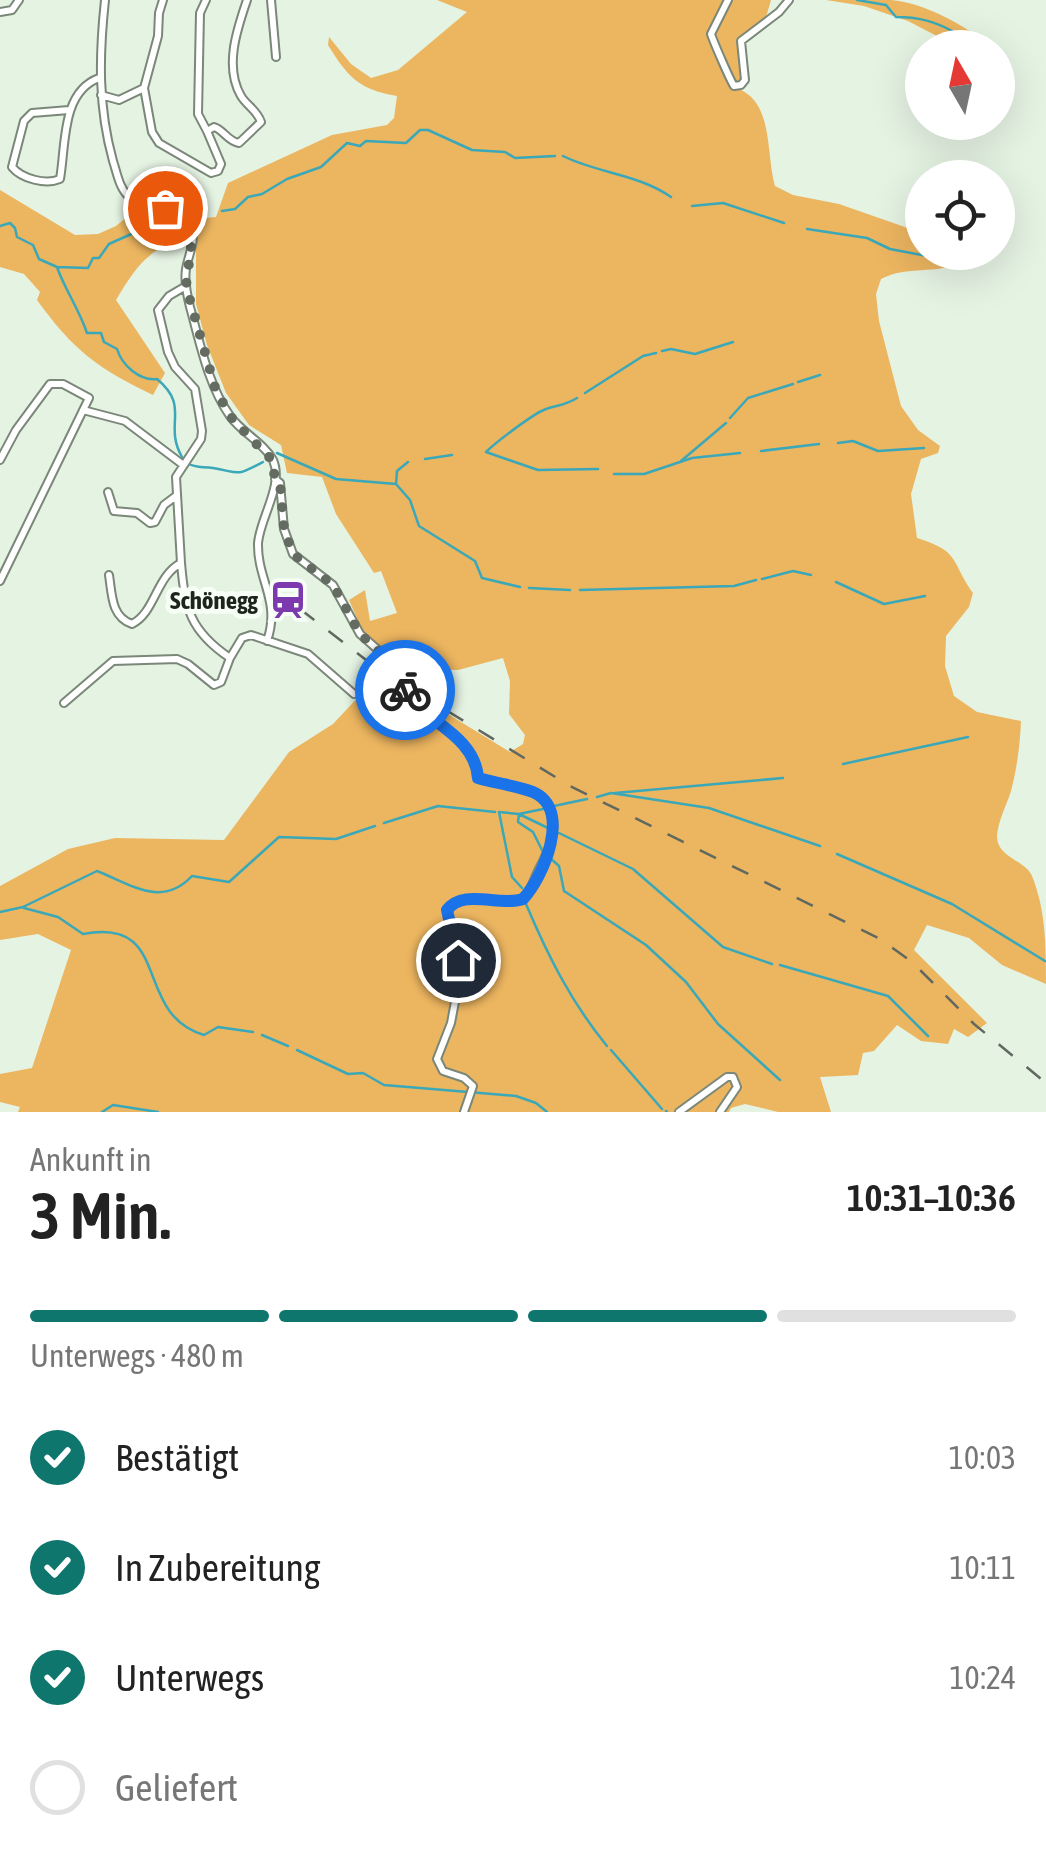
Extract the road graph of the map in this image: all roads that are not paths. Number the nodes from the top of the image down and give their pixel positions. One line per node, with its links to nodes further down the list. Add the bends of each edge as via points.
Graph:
1 (18, 0): 9 (street)
2 (105, 0): 11 (street)
3 (163, 0): 12 (street)
4 (206, 0): 15 (street, via 200,13 198,114)
5 (247, 0): 15 (street, via 232,54 241,96 261,122 239,142 214,126)
6 (270, 0): 10 (street)
7 (728, 0): 8 (street, via 711,34 734,86 746,80 741,41)
8 (789, 0)
9 (0, 12)
10 (276, 57)
11 (99, 78): 13 (street); 14 (street, via 82,88)
12 (144, 88): 13 (street, via 119,100); 15 (street, via 158,143 211,174 221,164)
13 (100, 96): 16 (street, via 124,192 181,214 190,224 194,242)
14 (69, 110): 14 (street, via 60,179 19,176 12,167 24,121 32,113)
15 (206, 131)
16 (186, 286): 19 (street, via 158,310 175,367 196,390 201,439); 20 (street, via 210,376 233,420 272,460)
17 (83, 410): 18 (street, via 89,398 60,382 50,384); 19 (street, via 126,421); 25 (street)
18 (0, 460)
19 (182, 464): 22 (street)
20 (275, 479): 26 (street, via 258,540 272,604); 30 (street, bridge, via 293,554 333,585 360,634 394,664 411,702 459,740 478,778 534,792 551,814 552,844 523,899 466,899 447,910 460,976 436,1059 443,1071 473,1086)
21 (108, 492): 22 (street, via 114,511 137,513 150,523)
22 (176, 496): 23 (street)
23 (181, 562): 24 (street, via 132,624 117,614); 27 (street, via 191,618 205,640)
24 (109, 575)
25 (0, 581)
26 (267, 641): 27 (street, via 247,635); 28 (street, via 308,654)
27 (230, 658): 29 (street, via 214,685 177,659 113,660)
28 (354, 694)
29 (64, 703)
30 (464, 1112)
31 (679, 1112): 32 (street, via 733,1077 738,1087)
32 (720, 1112)

